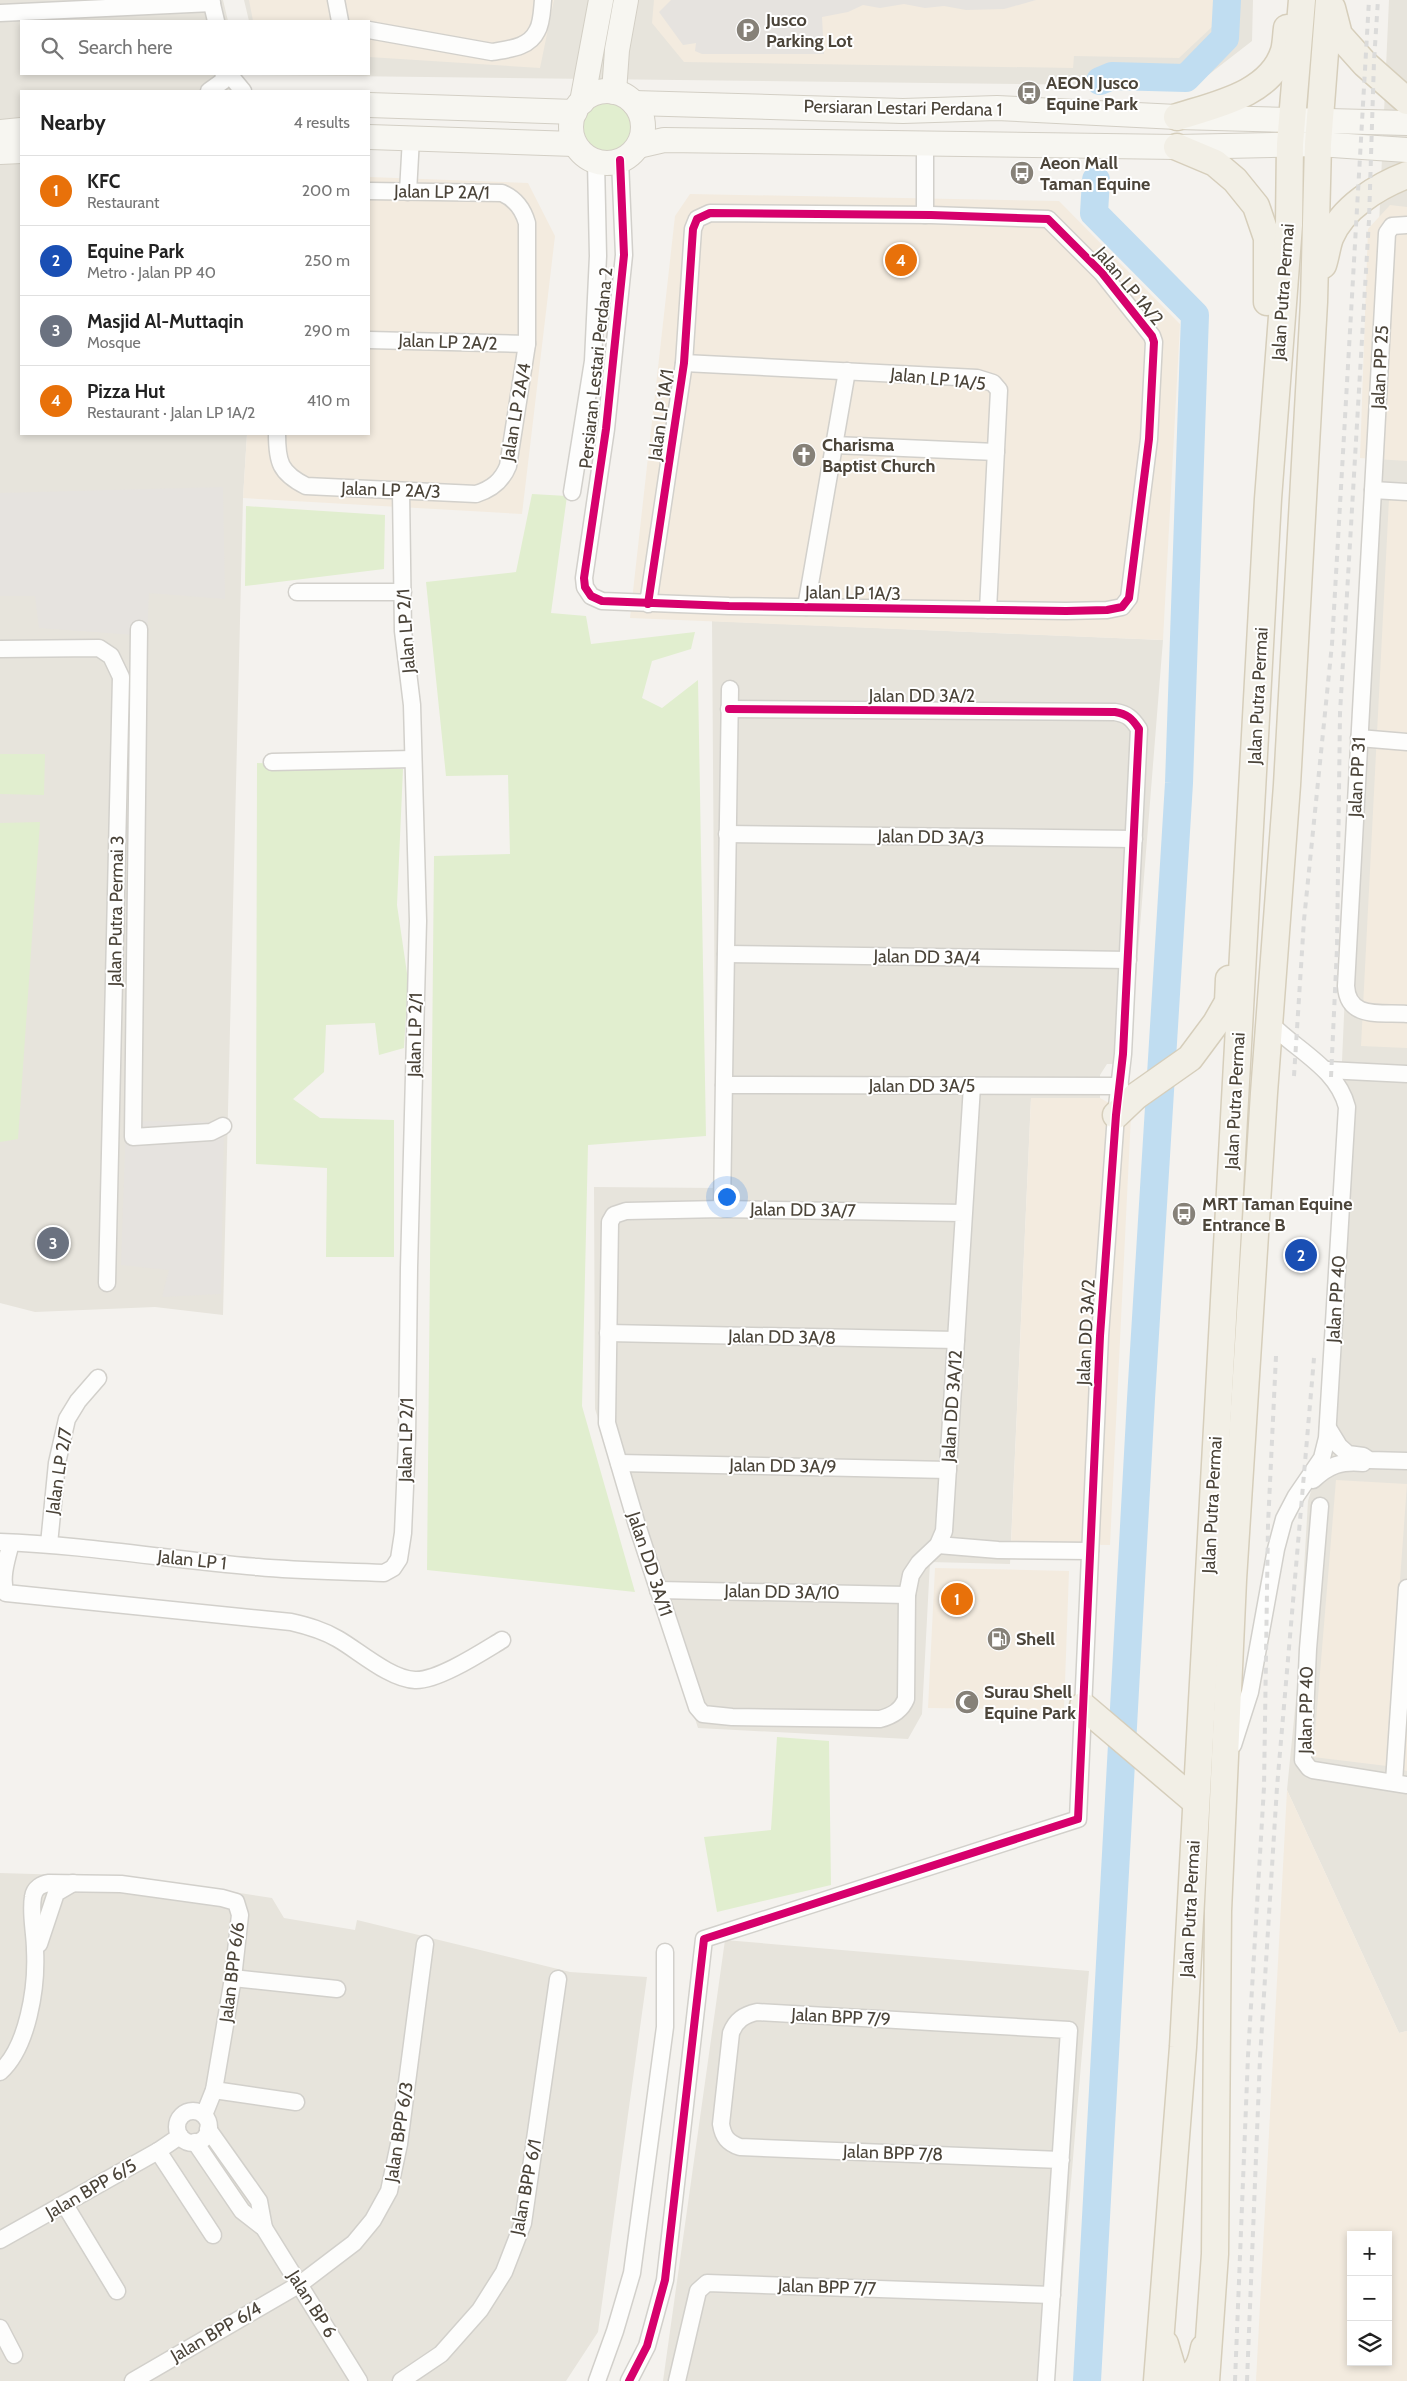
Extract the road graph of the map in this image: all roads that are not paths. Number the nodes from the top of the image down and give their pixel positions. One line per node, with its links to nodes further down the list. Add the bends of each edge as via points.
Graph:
1 (336, 0): 11 (street)
2 (543, 0): 12 (street, via 538,31 525,44 492,52)
3 (601, 0): 20 (street)
4 (626, 0): 17 (street, via 617,50)
5 (1290, 0): 23 (main road, via 1284,51 1274,69 1254,88 1236,99)
6 (1302, 0): 24 (main road, Jalan Putra Permai)
7 (1330, 0): 18 (main road, via 1340,35 1365,64); 26 (main road, Jalan Putra Permai)
8 (212, 2): 9 (street); 10 (street)
9 (0, 13)
10 (216, 20)
11 (340, 20)
12 (370, 30)
13 (224, 75): 15 (street, via 222,81)
14 (230, 75): 16 (street)
15 (210, 90)
16 (242, 90)
17 (624, 97): 20 (street, via 602,92); 23 (street, Persiaran Lestari Perdana 1, via 903,111 1006,109); 33 (street, via 640,112 643,124)
18 (1407, 101)
19 (370, 105): 20 (street)
20 (578, 107): 31 (street, via 570,128)
21 (20, 114): 22 (street)
22 (0, 115)
23 (1177, 117): 24 (street, Persiaran Lestari Perdana 1)
24 (1293, 118): 26 (street, Persiaran Lestari Perdana 1); 32 (main road, Jalan Putra Permai)
25 (1407, 122): 26 (street)
26 (1319, 131): 32 (street, Persiaran Lestari Perdana 1); 36 (street); 45 (main road, Jalan Putra Permai)
27 (0, 132): 35 (street)
28 (370, 137): 29 (street)
29 (411, 138): 31 (street); 41 (street)
30 (925, 143): 33 (street, Persiaran Lestari Perdana 1, via 664,140); 34 (street, Persiaran Lestari Perdana 1); 42 (street)
31 (574, 144): 38 (street)
32 (1290, 144): 34 (street, Persiaran Lestari Perdana 1); 50 (main road, Jalan Putra Permai, via 1289,225)
33 (638, 146): 37 (street)
34 (1177, 147): 50 (main road, via 1215,163 1235,180 1256,206 1267,238 1266,342)
35 (12, 149)
36 (1407, 150)
37 (620, 160): 38 (street); 59 (street, Persiaran Lestari Perdana 2, via 624,255 606,429)
38 (596, 161): 56 (street, Persiaran Lestari Perdana 2, via 598,256 593,361)
39 (1407, 175): 45 (main road, via 1376,190 1344,216 1331,238)
40 (370, 191): 41 (street, Jalan LP 2A/1)
41 (408, 192): 47 (street, Jalan LP 2A/1, via 502,193 518,205 527,223)
42 (925, 215): 44 (street, Jalan LP 1A/2, via 710,213 697,219); 62 (street, Jalan LP 1A/2, via 1048,220 1102,272 1152,336 1149,439)
43 (1407, 225): 54 (street, Jalan PP 25, via 1392,226 1387,232)
44 (693, 229): 48 (street, Jalan LP 1A/1)
45 (1314, 302): 80 (main road, Jalan Putra Permai)
46 (370, 340): 47 (street, Jalan LP 2A/2)
47 (527, 344): 58 (street, Jalan LP 2A/4, via 508,466 497,483)
48 (684, 362): 49 (street, Jalan LP 1A/5); 63 (street, Jalan LP 1A/1)
49 (847, 371): 52 (street); 53 (street, Jalan LP 1A/5, via 976,378 993,383 999,390)
50 (1274, 428): 74 (main road, Jalan Putra Permai)
51 (277, 435): 55 (street, Jalan LP 2A/3, via 281,465 287,475 306,486)
52 (834, 445): 53 (street); 64 (street)
53 (996, 452): 65 (street, Jalan LP 1A/5)
54 (1373, 490): 57 (street); 70 (street, Jalan PP 31)
55 (401, 491): 58 (street, Jalan LP 2A/3); 61 (street, Jalan LP 2/1)
56 (572, 492)
57 (1407, 492)
58 (476, 494)
59 (584, 578): 63 (street, Jalan LP 1A/3, via 590,596 602,601)
60 (297, 592): 61 (street)
61 (403, 592): 72 (street, Jalan LP 2/1)
62 (1129, 598): 65 (street, Jalan LP 1A/3, via 1122,607 1107,610)
63 (648, 604): 64 (street, Jalan LP 1A/3)
64 (806, 607): 65 (street, Jalan LP 1A/3)
65 (988, 610)
66 (138, 629): 87 (street, via 133,1137 211,1132)
67 (0, 649): 91 (street, Jalan Putra Permai 3, via 99,648 111,656 122,677)
68 (730, 689): 69 (street)
69 (729, 709): 75 (street); 76 (street, Jalan DD 3A/2, via 1124,713 1139,729)
70 (1359, 738): 71 (street); 79 (street, Jalan PP 31, via 1347,997 1360,1011)
71 (1407, 742)
72 (413, 759): 73 (street); 106 (street, Jalan LP 2/1, via 418,921 407,1440 402,1542 399,1559)
73 (272, 762)
74 (1254, 766): 85 (main road, via 1239,845 1228,1002 1190,1058); 115 (main road, Jalan Putra Permai)
75 (728, 834): 76 (street, Jalan DD 3A/3); 77 (street)
76 (1134, 839): 78 (street)
77 (726, 954): 78 (street, Jalan DD 3A/4); 83 (street)
78 (1128, 960): 85 (street, via 1123,1054)
79 (1407, 1014)
80 (1270, 1023): 81 (street, Jalan PP 40); 113 (main road, Jalan Putra Permai, via 1235,1550)
81 (1327, 1070): 82 (street); 95 (street, Jalan PP 40, via 1344,1096 1347,1107)
82 (1407, 1074)
83 (724, 1085): 84 (street, Jalan DD 3A/5); 88 (street)
84 (972, 1086): 85 (street, Jalan DD 3A/5); 89 (street, Jalan DD 3A/12)
85 (1128, 1091): 86 (main road)
86 (1116, 1115): 105 (street, Jalan DD 3A/2, via 1100,1336)
87 (223, 1126)
88 (722, 1209): 89 (street, Jalan DD 3A/7); 90 (street, Jalan DD 3A/7, via 623,1211)
89 (964, 1214): 93 (street, Jalan DD 3A/12)
90 (614, 1215): 92 (street, Jalan DD 3A/11, via 608,1229)
91 (107, 1283)
92 (608, 1333): 93 (street, Jalan DD 3A/8); 98 (street, Jalan DD 3A/11, via 607,1423)
93 (956, 1340): 99 (street, Jalan DD 3A/12)
94 (98, 1378): 103 (street, Jalan LP 2/7, via 67,1419 57,1463)
95 (1328, 1428): 96 (street, via 1344,1451); 100 (street, Jalan PP 40, via 1322,1458)
96 (1369, 1460): 97 (street); 100 (street, via 1337,1464 1317,1476)
97 (1407, 1461)
98 (619, 1463): 99 (street, Jalan DD 3A/9); 108 (street, Jalan DD 3A/11)
99 (948, 1470): 104 (street, Jalan DD 3A/12, via 944,1531)
100 (1296, 1496): 113 (street, via 1284,1519 1276,1549 1250,1692)
101 (1320, 1506): 114 (street, Jalan PP 40, via 1302,1755 1314,1770)
102 (6, 1543): 103 (street, Jalan LP 1); 110 (street, via 0,1580 6,1593 291,1622 318,1629 392,1672 415,1680 450,1669)
103 (49, 1544): 106 (street, Jalan LP 1, via 259,1568)
104 (938, 1545): 105 (street, via 998,1550); 109 (street, via 911,1575)
105 (1090, 1551): 112 (street, Jalan DD 3A/2)
106 (384, 1573)
107 (1407, 1588): 111 (street)
108 (658, 1590): 109 (street, Jalan DD 3A/10); 109 (street, Jalan DD 3A/11, via 696,1707 703,1714 732,1717 880,1719 897,1712 906,1699)
109 (907, 1595)
110 (502, 1640)
111 (1404, 1685): 114 (street)
112 (1091, 1712): 115 (main road); 146 (street, Jalan DD 3A/2, via 1078,1819 704,1939 665,2280 647,2346)
113 (1225, 1768): 138 (main road, Jalan Putra Permai, via 1218,1911 1215,2254)
114 (1401, 1783)
115 (1196, 1802): 139 (main road, Jalan Putra Permai)
116 (425, 1944): 135 (street, Jalan BPP 6/3, via 399,2144 389,2191 373,2220 354,2244)
117 (665, 1952): 145 (street, via 665,2027 632,2273 616,2331)
118 (233, 1978): 120 (street); 121 (street, Jalan BPP 6/6, via 240,1915 236,1902 148,1887 72,1883 56,1894 36,1953 27,2022 19,2047); 122 (street, Jalan BPP 6/6)
119 (558, 1980): 144 (street, Jalan BPP 6/1, via 523,2224 504,2272 480,2310 441,2354)
120 (336, 1989)
121 (0, 2072)
122 (214, 2090): 123 (street); 124 (street, Jalan BPP 6/6)
123 (296, 2102)
124 (206, 2122): 125 (street, via 204,2138); 125 (street, via 193,2111 182,2115 177,2125); 129 (street)
125 (188, 2140): 127 (street, Jalan BPP 6/5); 130 (street)
126 (727, 2140): 128 (street, Jalan BPP 7/8, via 740,2147); 128 (street, Jalan BPP 7/9, via 721,2124 731,2033 738,2021 748,2014 1069,2030)
127 (158, 2151): 131 (street, Jalan BPP 6/5); 133 (street)
128 (1061, 2160): 137 (street)
129 (240, 2174): 130 (street); 132 (street, via 259,2201)
130 (224, 2184): 132 (street, via 242,2211)
131 (65, 2205): 134 (street, Jalan BPP 6/5); 136 (street)
132 (264, 2228): 135 (street, Jalan BP 6)
133 (213, 2234)
134 (0, 2240)
135 (300, 2284): 142 (street, Jalan BPP 6/4); 143 (street, Jalan BP 6)
136 (117, 2291)
137 (1052, 2295): 147 (street, Jalan BPP 7/7, via 707,2283 698,2291); 148 (street)
138 (1211, 2320): 139 (main road, via 1200,2364 1193,2374 1182,2379 1174,2374 1169,2364); 150 (main road, Jalan Putra Permai)
139 (1161, 2325): 149 (main road, Jalan Putra Permai)
140 (0, 2328): 141 (street)
141 (14, 2355)
142 (133, 2381)
143 (359, 2381)
144 (401, 2381)
145 (597, 2381)
146 (629, 2381)
147 (677, 2381)
148 (1046, 2381)
149 (1157, 2381)
150 (1206, 2381)

